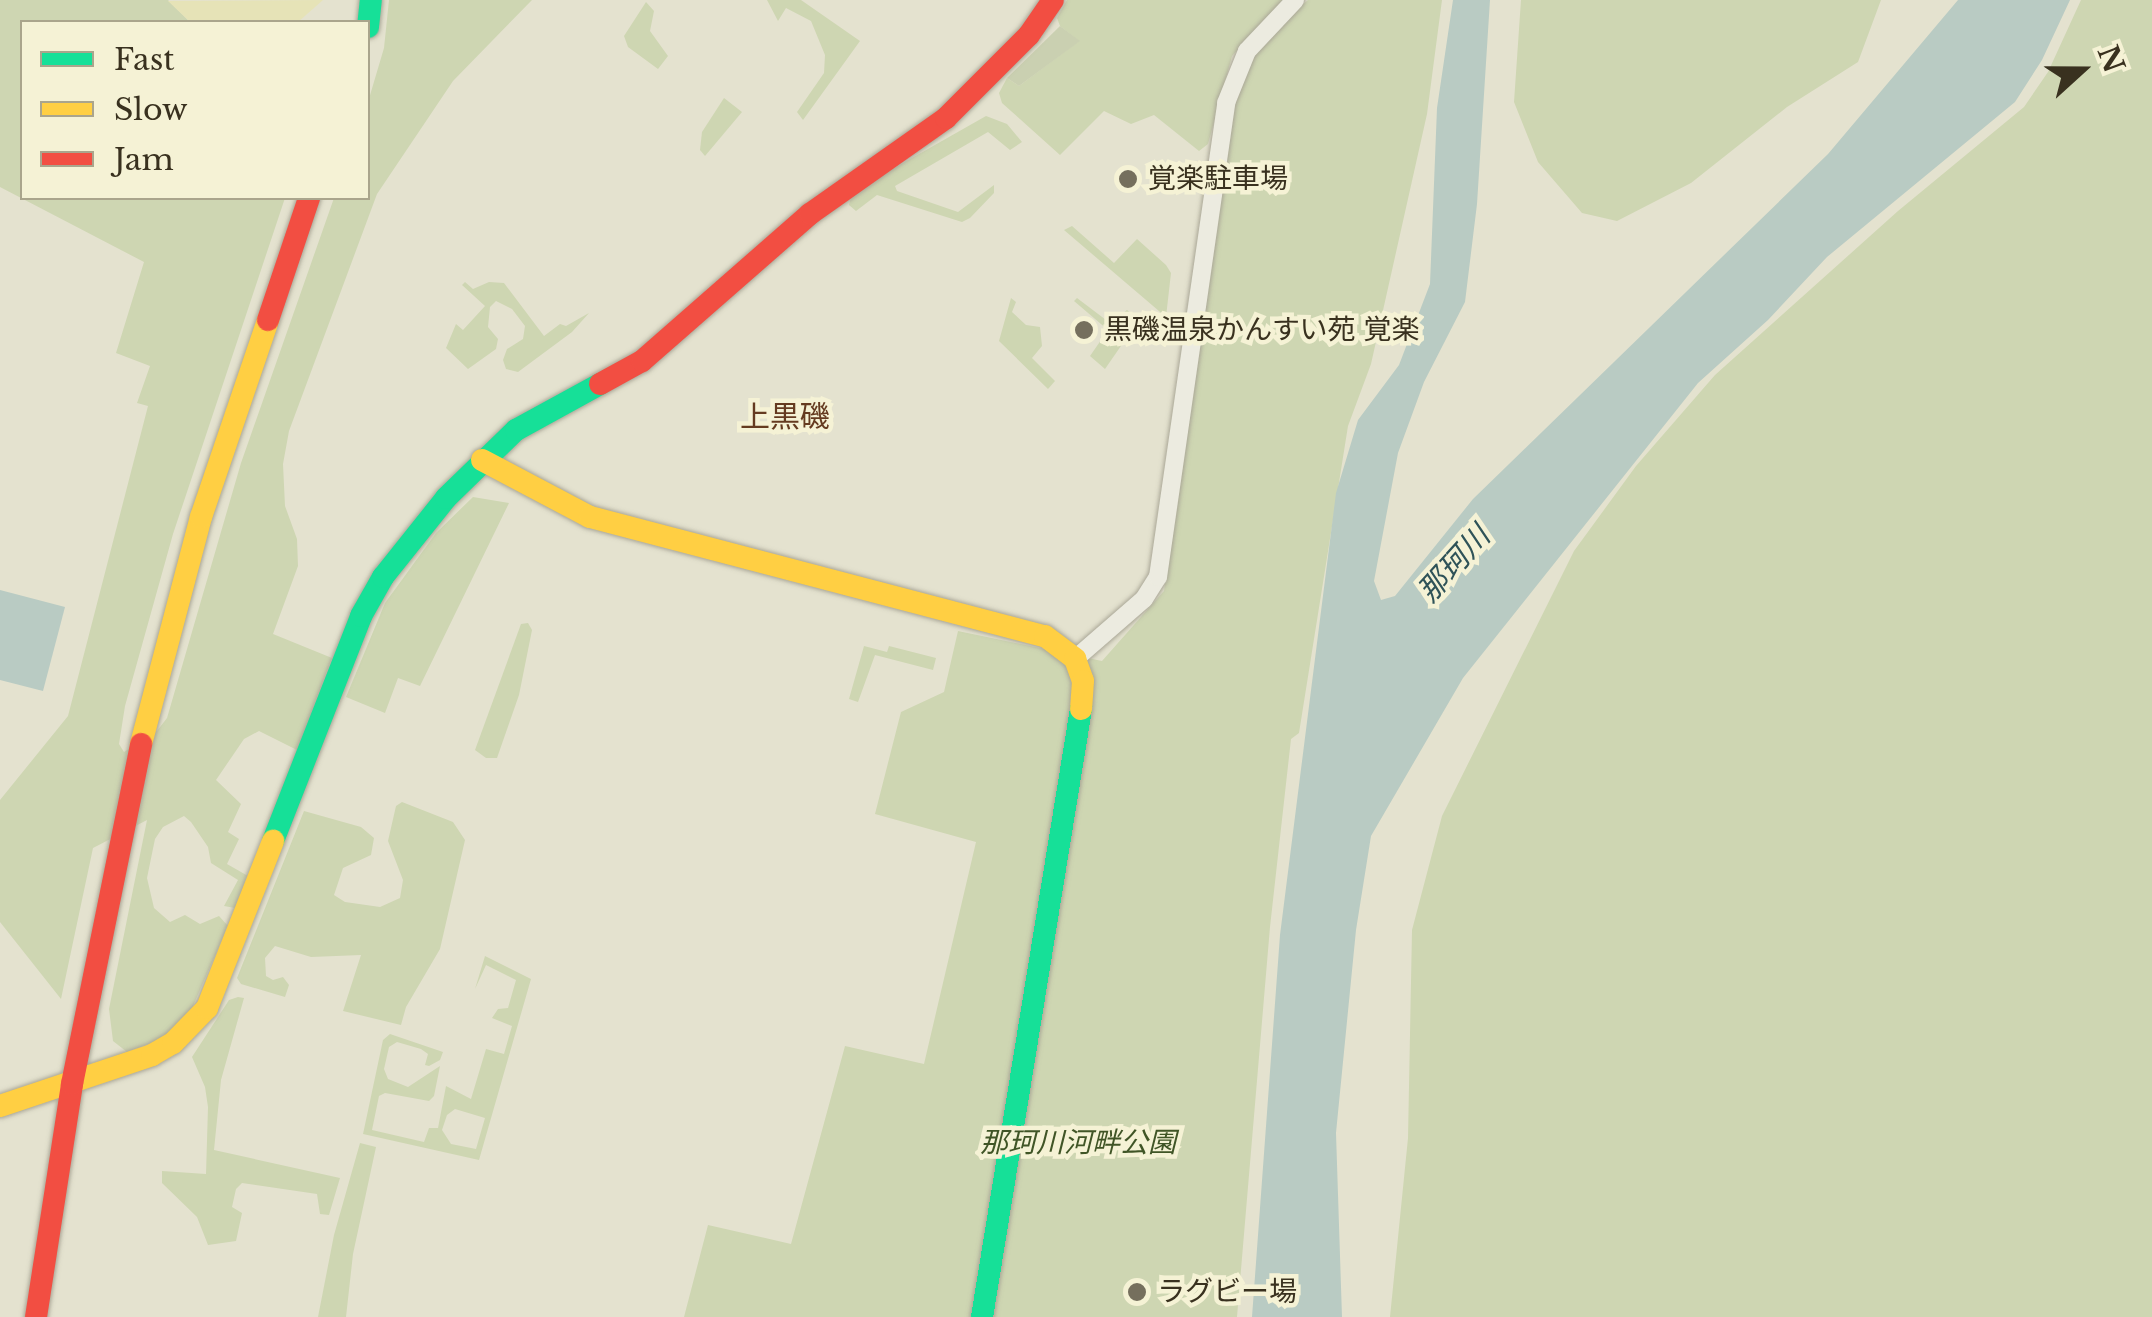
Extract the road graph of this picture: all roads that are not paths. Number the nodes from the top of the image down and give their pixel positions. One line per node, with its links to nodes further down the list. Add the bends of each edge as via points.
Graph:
1 (1053, 0): 4 (street, via 1029,35 957,108 810,214 664,345 540,413)
2 (1295, 0): 5 (street, via 1247,52 1226,103 1158,577 1144,599)
3 (308, 200): 6 (street, via 207,499 147,712)
4 (482, 460): 5 (street, via 590,517 1045,636); 6 (street, via 412,536 361,616 207,1008 152,1055)
5 (1076, 659): 9 (street, via 1082,705)
6 (72, 1084): 7 (street); 8 (street)
7 (0, 1106)
8 (36, 1317)
9 (982, 1317)

